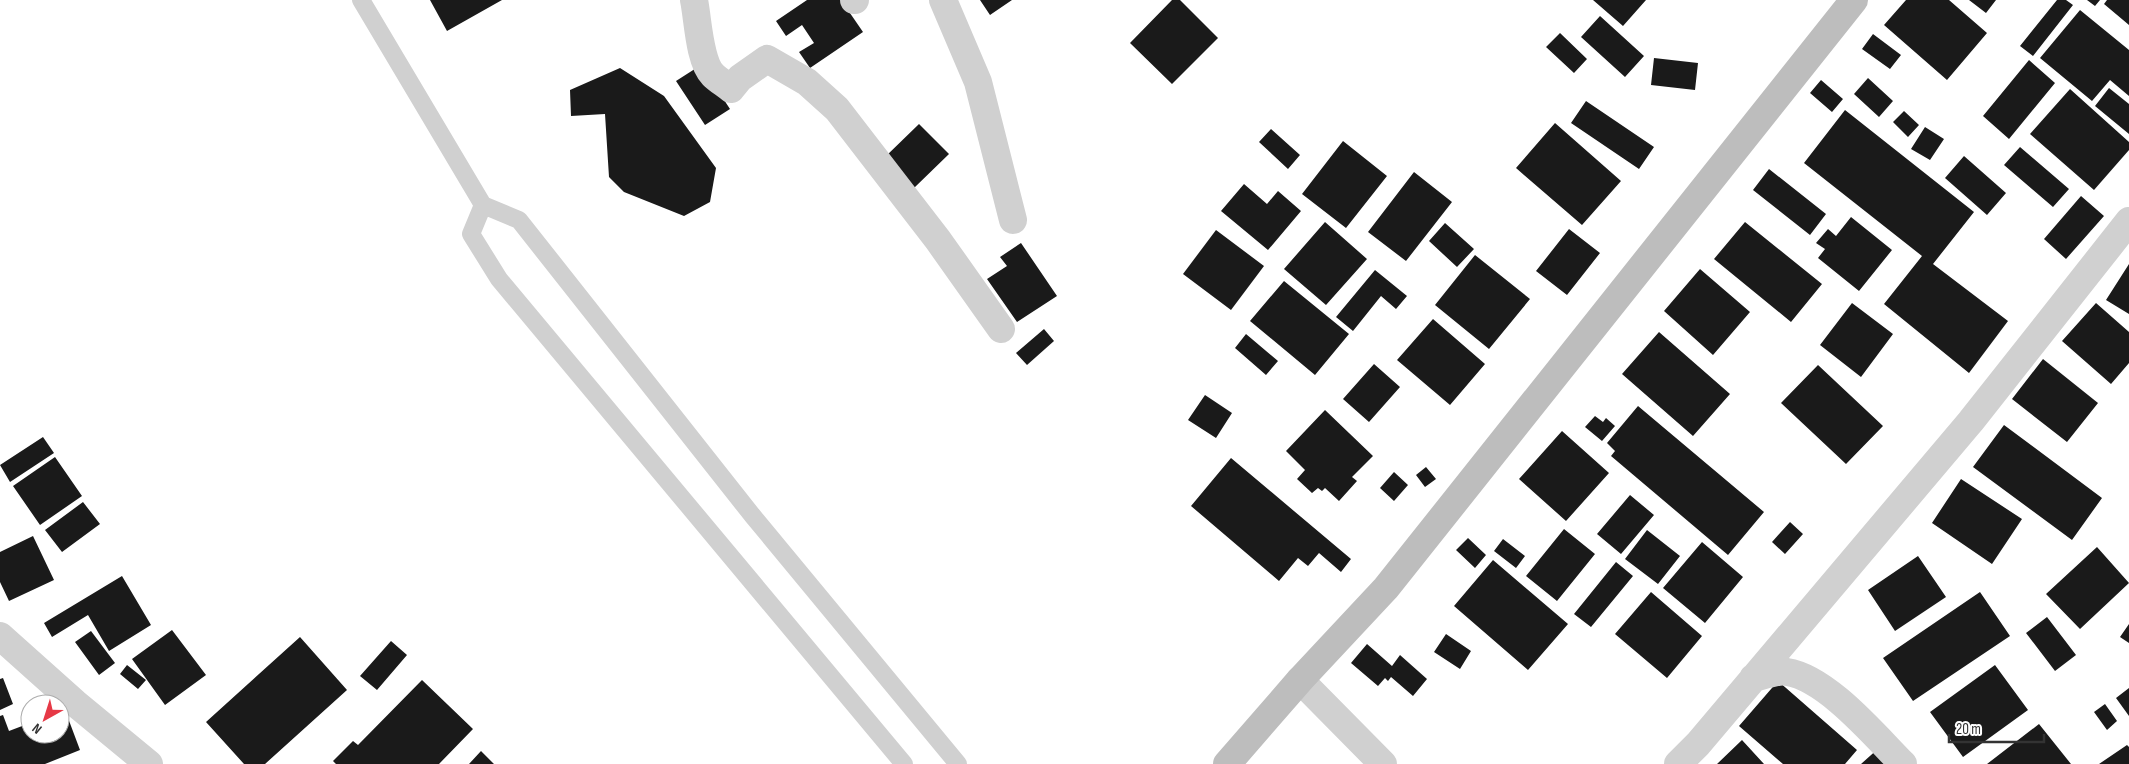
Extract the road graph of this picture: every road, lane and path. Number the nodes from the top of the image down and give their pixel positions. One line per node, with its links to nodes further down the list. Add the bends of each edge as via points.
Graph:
1 (362, 0): 5 (lane)
2 (694, 0): 8 (street, via 698,39 711,73 731,89 740,78 767,60 806,82 837,109 938,240)
3 (943, 0): 6 (street, via 978,82)
4 (1854, 0): 11 (street, via 1386,588)
5 (483, 205): 13 (lane, via 471,234 499,279); 14 (lane, via 518,220 752,515)
6 (1013, 220)
7 (2129, 221): 10 (street, via 1971,421)
8 (1001, 330)
9 (0, 636): 12 (street)
10 (1753, 678): 17 (street); 18 (street, via 1786,671 1810,680 1842,703)
11 (1300, 680): 15 (street); 16 (street)
12 (149, 764)
13 (904, 764)
14 (958, 764)
15 (1227, 764)
16 (1383, 764)
17 (1678, 764)
18 (1903, 764)

